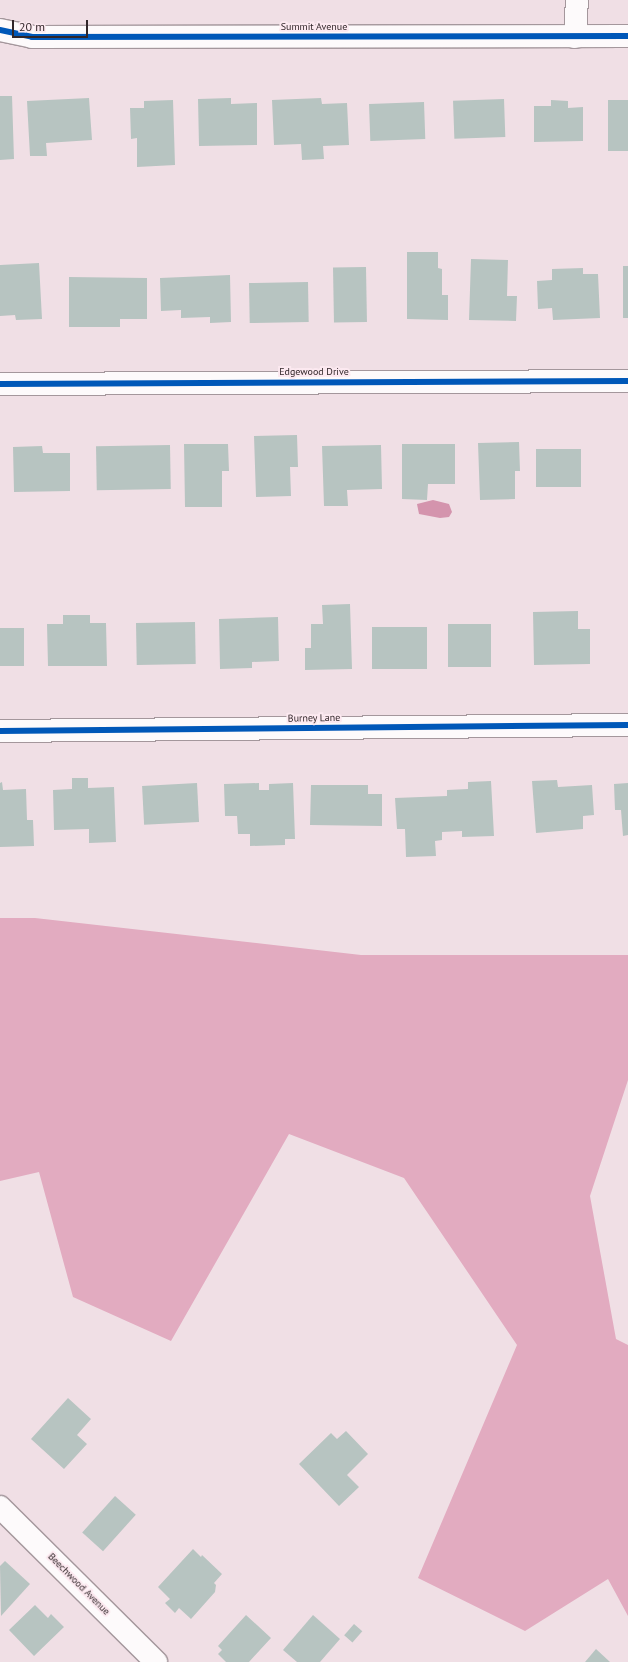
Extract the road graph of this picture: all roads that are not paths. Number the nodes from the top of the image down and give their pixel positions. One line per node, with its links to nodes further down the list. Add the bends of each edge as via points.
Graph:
1 (577, 0): 4 (street)
2 (0, 30): 4 (street, Summit Avenue, via 32,37)
3 (628, 36): 4 (street, Summit Avenue)
4 (575, 37)
5 (628, 381): 6 (street, Edgewood Drive)
6 (0, 384)
7 (628, 726): 8 (street, Burney Lane)
8 (0, 731)
9 (0, 1508): 10 (street, Beechwood Avenue)
10 (156, 1662)

